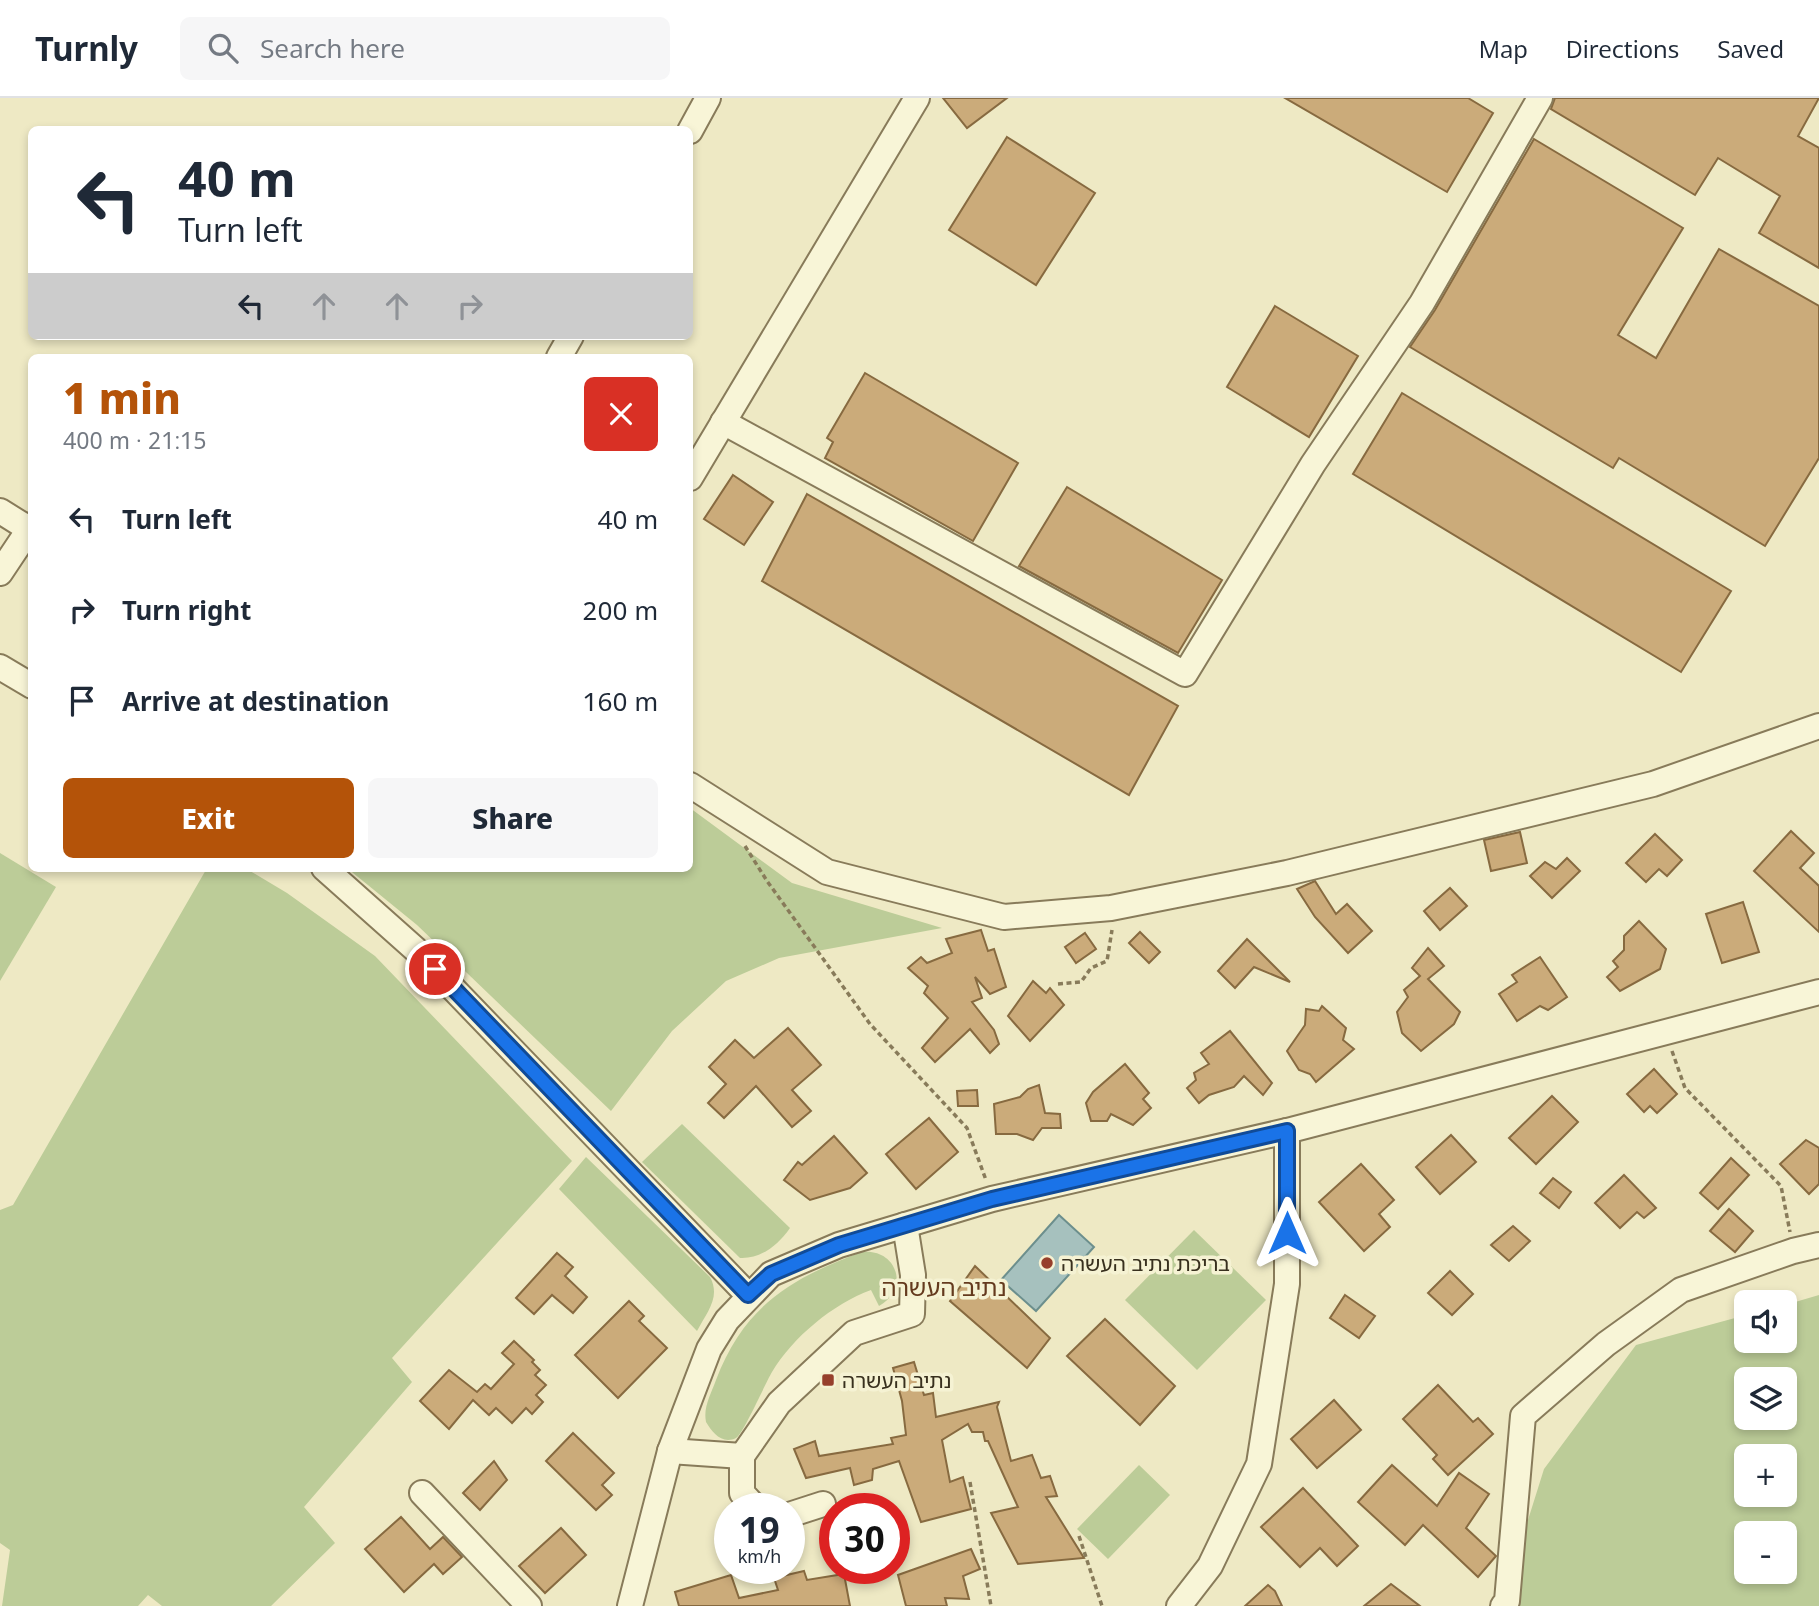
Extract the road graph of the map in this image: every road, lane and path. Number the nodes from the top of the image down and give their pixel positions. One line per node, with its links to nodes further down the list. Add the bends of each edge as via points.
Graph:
1 (708, 98): 4 (street)
2 (918, 98): 5 (street)
3 (1540, 98): 5 (street, via 1422,303 1313,464 1185,674)
4 (693, 126)
5 (723, 422): 6 (street)
6 (693, 473)
7 (0, 511): 8 (street)
8 (28, 525)
9 (28, 531): 10 (street)
10 (0, 573)
11 (0, 667): 12 (street)
12 (28, 684)
13 (1819, 726): 17 (street, via 1653,784 1287,873)
14 (693, 787): 17 (street, via 827,872 1004,917)
15 (740, 838): 22 (path, via 870,1024 967,1128)
16 (328, 872): 26 (street, via 415,949)
17 (1111, 908): 18 (path, via 1107,961 1091,968 1081,982)
18 (1058, 984)
19 (1819, 992): 20 (street)
20 (1666, 1033): 21 (street); 25 (path, via 1685,1088 1781,1186)
21 (1287, 1131): 22 (street); 37 (street, via 1287,1284 1259,1464 1210,1566)
22 (992, 1199): 23 (street)
23 (905, 1226): 26 (street, via 839,1245 771,1274); 28 (street, via 913,1275 912,1314 853,1333 779,1403)
24 (1819, 1245): 25 (street)
25 (1793, 1251): 38 (street, via 1681,1290 1606,1344 1523,1416)
26 (748, 1295): 27 (street, via 709,1349)
27 (670, 1451): 28 (street); 34 (street)
28 (742, 1456): 31 (street)
29 (970, 1482): 35 (path)
30 (422, 1493): 33 (street)
31 (742, 1493)
32 (1079, 1536): 36 (path)
33 (529, 1606)
34 (630, 1606)
35 (991, 1606)
36 (1102, 1606)
37 (1180, 1606)
38 (1503, 1606)

